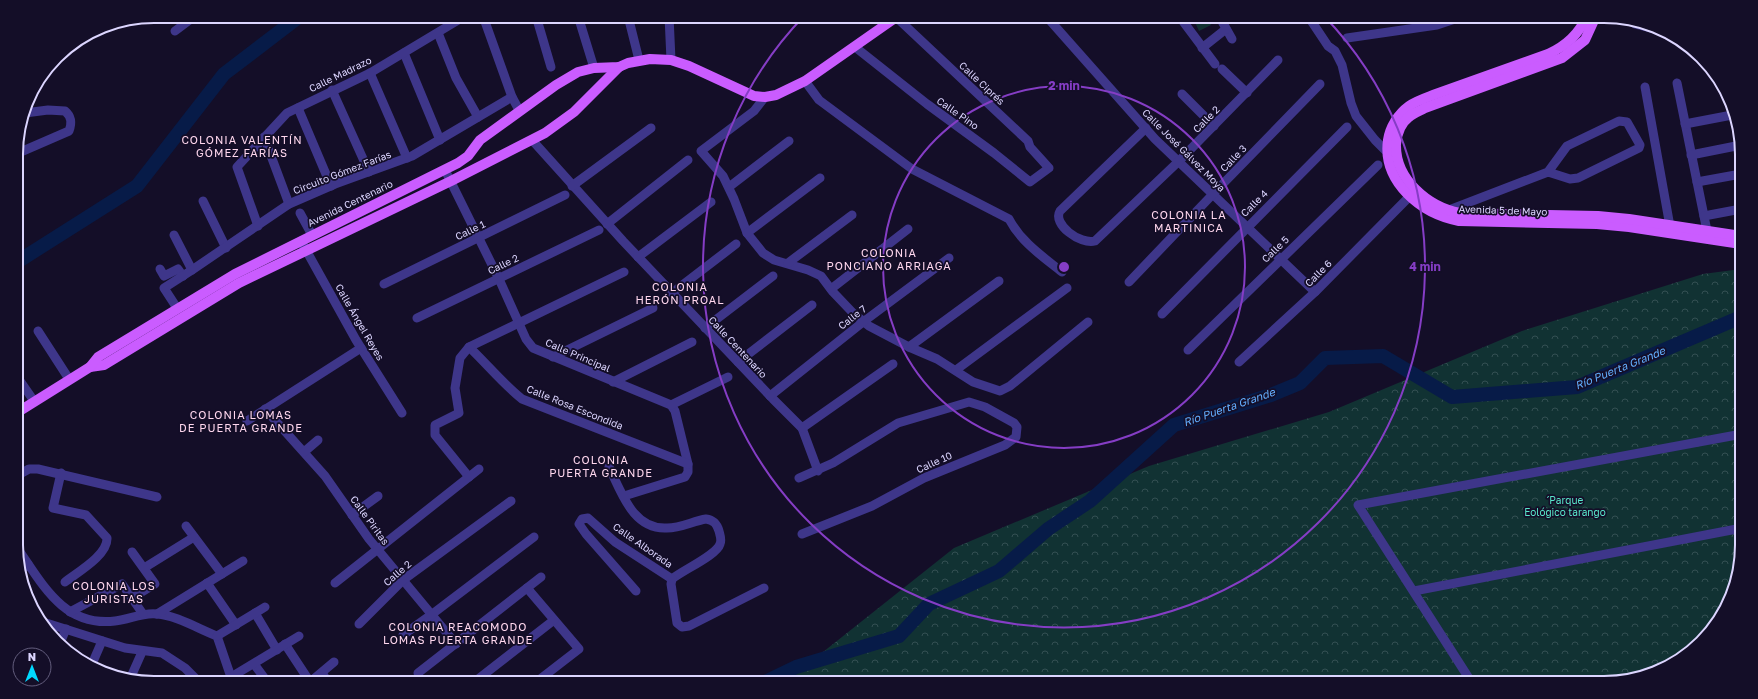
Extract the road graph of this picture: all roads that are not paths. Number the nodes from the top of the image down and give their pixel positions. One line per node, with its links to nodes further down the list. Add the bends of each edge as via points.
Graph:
1 (186, 23): 18 (street)
2 (454, 23): 19 (street, Calle Madrazo)
3 (486, 23): 40 (street)
4 (538, 23): 28 (street)
5 (580, 23): 30 (street)
6 (630, 23): 25 (street)
7 (668, 23): 26 (street)
8 (889, 23): 22 (main road, Avenida Centenario)
9 (903, 23): 66 (street, Calle Ciprés, via 1028,141 1030,147)
10 (1052, 23): 51 (street, Calle José Gálvez Moya)
11 (1184, 23): 23 (street)
12 (1223, 23): 17 (street)
13 (1313, 23): 58 (street, via 1335,52 1342,66 1356,116)
14 (1445, 23): 20 (street)
15 (1583, 23): 33 (main road, Avenida 5 de Mayo, via 1561,49)
16 (1593, 23): 33 (main road, Avenida 5 de Mayo, via 1585,40 1569,54 1550,63)
17 (1226, 29): 21 (street); 23 (street)
18 (175, 31)
19 (438, 33): 24 (street, Calle Madrazo); 46 (street, via 456,78)
20 (1348, 38)
21 (1232, 39)
22 (855, 47): 32 (main road, Avenida Centenario); 66 (street, Calle Pino, via 1030,182)
23 (1202, 48): 38 (street)
24 (404, 53): 31 (street, Calle Madrazo); 53 (street)
25 (639, 60): 26 (main road, Avenida Centenario); 29 (main road, Avenida Centenario)
26 (671, 60): 41 (main road, Avenida Centenario, via 754,96)
27 (1278, 60): 38 (street, Calle 2)
28 (551, 67)
29 (619, 67): 30 (main road, Avenida Centenario); 54 (main road, Avenida Centenario, via 574,112)
30 (594, 68): 43 (main road, Avenida Centenario, via 568,77)
31 (370, 73): 37 (street, Calle Madrazo); 61 (street)
32 (807, 80): 41 (main road, Avenida Centenario, via 776,95); 112 (street, via 818,100 912,169 1009,219 1015,231)
33 (1489, 80): 58 (main road, Avenida 5 de Mayo, via 1428,97 1407,107 1391,128); 83 (main road, Avenida 5 de Mayo, via 1415,113 1403,123 1397,136 1397,155 1407,180 1426,198)
34 (1677, 83): 47 (street)
35 (1320, 84): 77 (street, Calle 3)
36 (1645, 88): 92 (street)
37 (332, 90): 42 (street, Calle Madrazo); 68 (street)
38 (1247, 93): 48 (street, Calle 2)
39 (1182, 94): 48 (street)
40 (512, 97): 43 (street); 46 (street, Circuito Gómez Farías)
41 (765, 97): 76 (street, via 754,112 700,151 723,176)
42 (298, 108): 52 (street, Calle Madrazo, via 287,113); 74 (street)
43 (519, 110): 60 (main road, Avenida Centenario, via 480,140)
44 (30, 112): 57 (street, via 65,111 72,124 69,131)
45 (1729, 116): 47 (street)
46 (478, 118): 53 (street, Circuito Gómez Farías)
47 (1685, 124): 59 (street)
48 (1214, 126): 63 (street, Calle 2)
49 (1347, 127): 90 (street, Calle 4)
50 (651, 128): 75 (street)
51 (1146, 128): 63 (street, Calle José Gálvez Moya); 63 (street, Calle 2, via 1060,210 1058,220 1074,237 1084,242 1095,241)
52 (264, 137): 82 (street); 89 (street, Calle Madrazo, via 237,167)
53 (440, 140): 61 (street, Circuito Gómez Farías)
54 (532, 140): 65 (main road, Avenida Centenario); 75 (street, Calle Centenario)
55 (789, 141): 76 (street)
56 (1735, 149): 59 (street)
57 (23, 151)
58 (1387, 152): 79 (main road, Avenida 5 de Mayo, via 1393,174)
59 (1691, 155): 73 (street)
60 (468, 156): 65 (main road); 67 (main road, Avenida Centenario)
61 (407, 158): 68 (street, Circuito Gómez Farías)
62 (688, 160): 88 (street)
63 (1179, 161): 77 (street, Calle José Gálvez Moya)
64 (1378, 165): 107 (street, Calle 5)
65 (474, 168): 72 (main road, Avenida Centenario)
66 (1049, 168)
67 (445, 170): 72 (street, Calle Principal); 97 (main road, Avenida Centenario)
68 (369, 172): 74 (street, Circuito Gómez Farías)
69 (1548, 172): 69 (street, via 1567,146 1619,121 1627,122 1640,145 1639,148 1578,178 1570,179); 83 (street)
70 (1735, 175): 73 (street)
71 (820, 178): 95 (street)
72 (451, 181): 99 (street, Calle Principal); 104 (main road, Avenida Centenario)
73 (1697, 182): 87 (street)
74 (331, 186): 82 (street, Circuito Gómez Farías)
75 (572, 186): 88 (street, Calle Centenario)
76 (729, 187): 95 (street)
77 (1213, 194): 90 (street, Calle José Gálvez Moya); 117 (street, Calle 3)
78 (565, 195): 99 (street, Calle 1)
79 (1409, 197): 92 (main road, Avenida 5 de Mayo, via 1435,214 1459,221 1596,224); 121 (street, Calle 6)
80 (204, 201): 103 (street)
81 (711, 202): 105 (street)
82 (290, 204): 89 (street, Circuito Gómez Farías)
83 (1450, 210): 92 (main road, Avenida 5 de Mayo, via 1466,214 1598,216 1629,219)
84 (1735, 210): 87 (street)
85 (300, 213): 97 (street)
86 (852, 215): 108 (street)
87 (1704, 216): 94 (street)
88 (607, 224): 105 (street, Calle Centenario)
89 (258, 226): 103 (street, Circuito Gómez Farías)
90 (1246, 227): 107 (street, Calle José Gálvez Moya); 126 (street, Calle 4)
91 (908, 229): 120 (street)
92 (1671, 229): 94 (main road, Avenida 5 de Mayo); 101 (main road, Avenida 5 de Mayo)
93 (599, 230): 115 (street, Calle 2)
94 (1707, 231): 98 (main road, Avenida 5 de Mayo)
95 (747, 233): 108 (street, via 763,253 774,260)
96 (174, 235): 110 (street)
97 (312, 235): 100 (main road, Avenida Centenario)
98 (1735, 235)
99 (478, 238): 115 (street, Calle Principal); 118 (street, Calle 1)
100 (301, 241): 104 (street, Calle Ángel Reyes); 124 (main road, Avenida Centenario, via 235,274)
101 (1735, 243)
102 (736, 244): 122 (street)
103 (226, 248): 110 (street, Circuito Gómez Farías)
104 (306, 251): 136 (street, Calle Ángel Reyes); 142 (main road, Avenida Centenario, via 239,283 104,365)
105 (638, 257): 122 (street, Calle Centenario)
106 (949, 258): 128 (street, Calle 7)
107 (1280, 259): 121 (street, Calle José Gálvez Moya); 137 (street, Calle 5)
108 (788, 263): 120 (street, via 821,276)
109 (160, 269): 113 (street, via 164,276 178,269)
110 (192, 270): 113 (street, Circuito Gómez Farías)
111 (624, 272): 130 (street)
112 (1062, 272)
113 (183, 276): 124 (street, Circuito Gómez Farías, via 164,288)
114 (773, 276): 131 (street)
115 (499, 279): 127 (street, Calle 2); 130 (street, Calle Principal)
116 (999, 280): 135 (street)
117 (1130, 282)
118 (384, 284)
119 (1066, 288): 143 (street)
120 (831, 289): 128 (street)
121 (1314, 292): 140 (street, Calle 6)
122 (672, 293): 131 (street, Calle Centenario)
123 (812, 305): 139 (street)
124 (177, 308): 142 (main road, Avenida Centenario, via 98,357)
125 (653, 308): 138 (street)
126 (1162, 314)
127 (417, 318)
128 (863, 322): 135 (street); 148 (street, Calle 7)
129 (1088, 322): 143 (street, via 1010,386 1000,391 973,382)
130 (519, 323): 134 (street); 138 (street, Calle Principal, via 533,348)
131 (705, 328): 139 (street, Calle Centenario)
132 (38, 331): 145 (street)
133 (692, 342): 146 (street)
134 (468, 347): 159 (street, Calle Rosa Escondida, via 522,399); 165 (street, via 460,358 455,388 459,413 435,425 434,430 435,435)
135 (909, 347): 143 (street)
136 (361, 348): 152 (street); 153 (street, Calle Ángel Reyes)
137 (1188, 350)
138 (553, 357): 146 (street, Calle Principal)
139 (738, 362): 148 (street, Calle Centenario)
140 (1239, 362)
141 (892, 364): 155 (street)
142 (90, 367): 145 (main road, Avenida Centenario)
143 (956, 370)
144 (728, 377): 150 (street)
145 (69, 380): 149 (main road, Avenida Centenario)
146 (613, 382): 150 (street, Calle Principal)
147 (23, 385): 149 (street)
148 (770, 396): 155 (street, Calle Centenario)
149 (34, 401): 151 (main road, Avenida Centenario)
150 (671, 405): 159 (street, via 675,411)
151 (23, 409)
152 (265, 409): 154 (street); 158 (street, Calle Piritas)
153 (402, 413)
154 (246, 421)
155 (802, 428): 162 (street, Calle Centenario)
156 (1735, 435): 194 (street, via 1358,505)
157 (318, 440): 158 (street)
158 (304, 452): 171 (street, Calle Piritas, via 325,476)
159 (688, 464): 168 (street, via 688,472 684,477)
160 (609, 468): 168 (street)
161 (480, 470): 165 (street)
162 (818, 471): 166 (street); 174 (street, Calle 10, via 898,424 969,402 985,407 1017,427 1016,437 1005,445 924,478 872,506)
163 (23, 472): 164 (street, via 38,469)
164 (61, 473): 169 (street); 188 (street, via 54,508 86,515 107,538 108,543 102,553)
165 (469, 477): 177 (street)
166 (799, 478)
167 (378, 496): 171 (street)
168 (624, 496): 186 (street, via 630,510 637,517 655,527 667,528 706,519 712,520 717,526 721,537 720,544 714,552)
169 (156, 497)
170 (511, 501): 187 (street, Calle 2)
171 (352, 515): 177 (street, Calle Piritas)
172 (186, 526): 175 (street)
173 (1735, 530): 194 (street)
174 (802, 534)
175 (194, 537): 183 (street); 184 (street)
176 (534, 537): 201 (street)
177 (378, 549): 187 (street, Calle Piritas); 190 (street)
178 (132, 552): 183 (street)
179 (24, 557): 181 (street)
180 (243, 561): 184 (street)
181 (28, 564): 182 (street); 197 (street, via 55,601)
182 (25, 566)
183 (144, 568): 195 (street, via 155,584)
184 (222, 574): 189 (street)
185 (541, 577): 191 (street)
186 (672, 579): 192 (street, Calle Alborada, via 677,623 682,626 689,626); 193 (street, Calle Alborada, via 616,542 588,518 582,519 579,524 586,534)
187 (403, 580): 201 (street, Calle Piritas); 204 (street, Calle 2)
188 (65, 582)
189 (207, 583): 200 (street); 205 (street)
190 (335, 583)
191 (527, 588): 202 (street); 213 (street)
192 (764, 588)
193 (636, 590)
194 (1414, 591): 231 (street)
195 (132, 598): 197 (street, via 122,584); 199 (street)
196 (265, 607): 198 (street)
197 (70, 612): 199 (street, via 82,619 96,622 115,621)
198 (255, 613): 205 (street); 214 (street)
199 (143, 614): 200 (street)
200 (157, 614): 208 (street)
201 (431, 615): 207 (street); 213 (street, Calle Piritas)
202 (554, 620): 229 (street); 230 (street, via 579,649)
203 (49, 624): 206 (street)
204 (359, 624)
205 (236, 625): 208 (street)
206 (66, 629): 210 (street); 211 (street)
207 (403, 635)
208 (216, 636): 223 (street)
209 (299, 636): 212 (street)
210 (62, 639)
211 (102, 641): 215 (street); 216 (street)
212 (285, 644): 214 (street); 226 (street)
213 (456, 644): 220 (street)
214 (277, 650): 218 (street)
215 (142, 652): 221 (street); 222 (street, via 162,653)
216 (93, 661)
217 (334, 662): 219 (street)
218 (254, 664): 224 (street); 225 (street)
219 (322, 673): 227 (street); 228 (street)
220 (418, 673)
221 (132, 674)
222 (193, 676)
223 (231, 676)
224 (238, 676)
225 (263, 676)
226 (306, 676)
227 (318, 676)
228 (324, 676)
229 (482, 676)
230 (544, 676)
231 (1468, 676)

